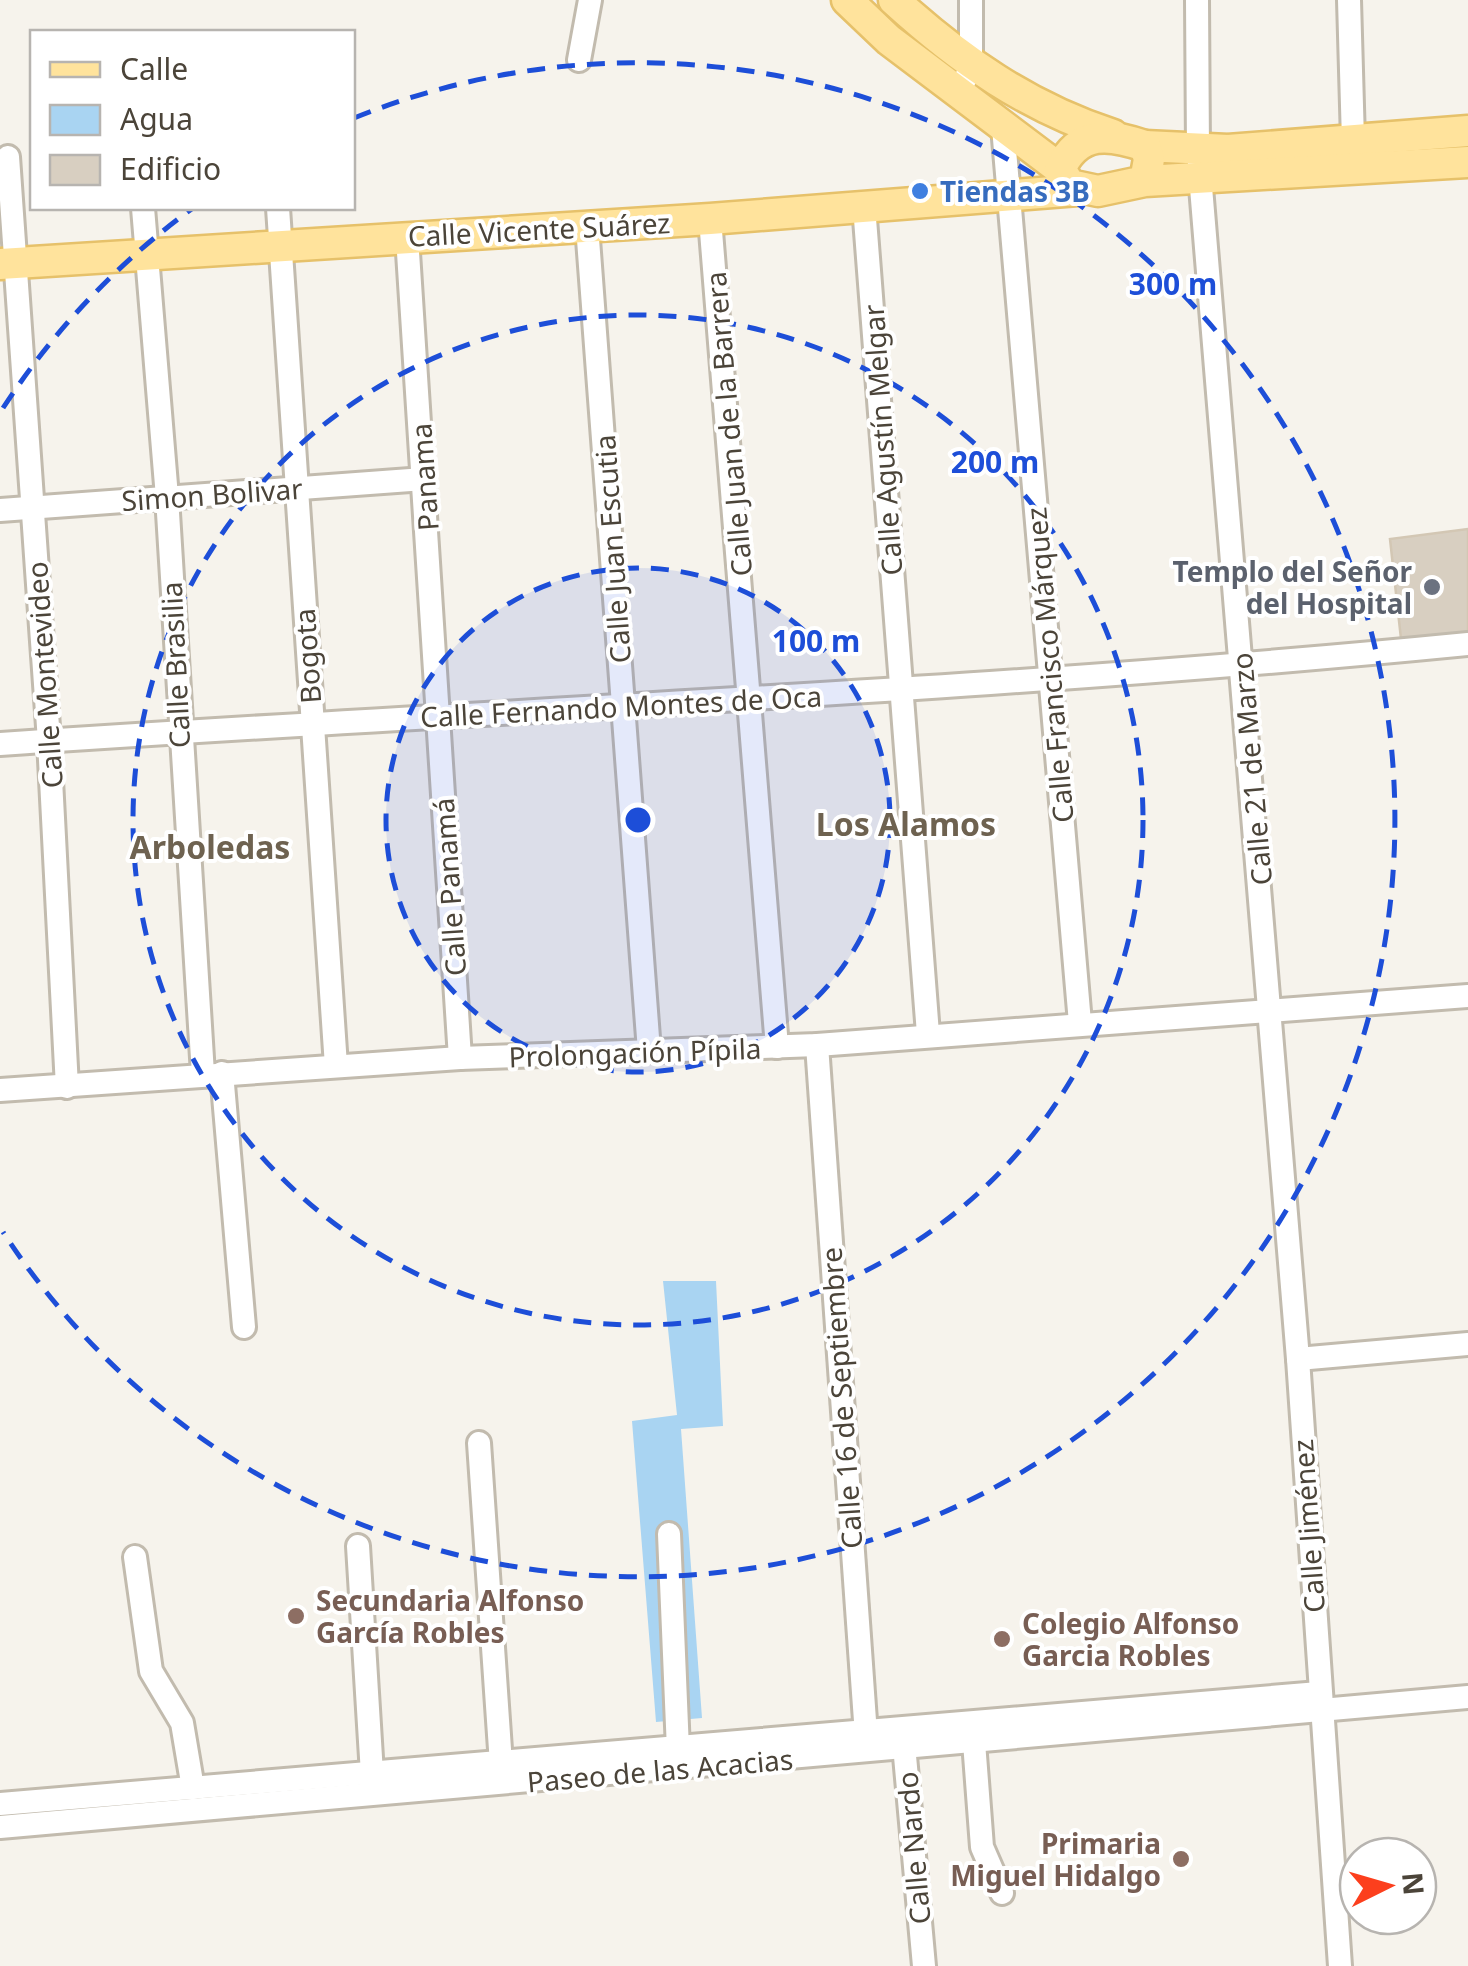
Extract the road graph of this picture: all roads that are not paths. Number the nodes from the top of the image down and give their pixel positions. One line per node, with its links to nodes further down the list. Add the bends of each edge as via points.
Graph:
1 (590, 0): 7 (street)
2 (848, 0): 8 (main road)
3 (894, 0): 8 (main road)
4 (971, 0): 8 (street)
5 (1196, 0): 16 (street, Calle 21 de Marzo)
6 (1349, 0): 12 (street)
7 (580, 60)
8 (965, 80): 9 (main road); 11 (main road)
9 (1003, 127): 17 (main road); 19 (street, Calle Francisco Márquez)
10 (1468, 131): 12 (main road)
11 (1113, 135): 13 (main road); 17 (main road, via 1080,144)
12 (1353, 141): 16 (main road)
13 (1145, 146): 16 (main road); 18 (main road)
14 (8, 157): 28 (street, Calle Montevideo)
15 (1468, 162): 16 (main road)
16 (1199, 165): 18 (main road, Calle Vicente Suárez); 35 (street, Calle 21 de Marzo)
17 (1069, 179): 18 (main road, Calle Vicente Suárez, via 1098,191); 19 (main road, Calle Vicente Suárez)
18 (1145, 181)
19 (1006, 196): 20 (main road, Calle Vicente Suárez); 36 (street, Calle Francisco Márquez)
20 (864, 206): 23 (main road, Calle Vicente Suárez); 37 (street, Calle Agustín Melgar)
21 (143, 210): 27 (street, Calle Brasilia)
22 (278, 210): 26 (street, Bogota)
23 (710, 219): 24 (main road, Calle Vicente Suárez); 38 (street, Calle Juan de la Barrera)
24 (587, 226): 25 (main road, Calle Vicente Suárez); 39 (street, Calle Juan Escutia)
25 (407, 237): 26 (main road, Calle Vicente Suárez); 29 (street, Panama)
26 (280, 245): 27 (main road, Calle Vicente Suárez); 30 (street, Bogota)
27 (147, 255): 28 (main road, Calle Vicente Suárez); 31 (street, Calle Brasilia)
28 (8, 263): 32 (street, Calle Montevideo)
29 (424, 479): 30 (street, Simon Bolivar); 40 (street, Panama)
30 (295, 487): 31 (street, Simon Bolivar); 41 (street, Bogota)
31 (167, 498): 32 (street, Simon Bolivar); 42 (street, Calle Brasilia)
32 (34, 508): 33 (street, Simon Bolivar); 43 (street, Calle Montevideo)
33 (0, 510)
34 (1468, 644): 35 (street, Calle Fernando Montes de Oca)
35 (1242, 666): 36 (street, Calle Fernando Montes de Oca); 46 (street, Calle 21 de Marzo)
36 (1051, 676): 37 (street, Calle Fernando Montes de Oca); 47 (street, Calle Francisco Márquez)
37 (902, 690): 38 (street, Calle Fernando Montes de Oca); 48 (street, Calle Agustín Melgar)
38 (752, 698): 39 (street, Calle Fernando Montes de Oca); 50 (street, Calle Juan de la Barrera)
39 (624, 708): 40 (street, Calle Fernando Montes de Oca); 51 (street, Calle Juan Escutia)
40 (438, 716): 41 (street, Calle Fernando Montes de Oca); 52 (street, Calle Panamá)
41 (312, 724): 42 (street, Calle Fernando Montes de Oca); 53 (street, Bogota)
42 (178, 731): 43 (street, Calle Fernando Montes de Oca); 54 (street, Calle Brasilia)
43 (49, 741): 44 (street, Calle Fernando Montes de Oca); 55 (street, Calle Montevideo)
44 (0, 744)
45 (1468, 996): 46 (street, Prolongación Pípila)
46 (1270, 1010): 47 (street, Prolongación Pípila); 59 (street, Calle 21 de Marzo)
47 (1080, 1023): 48 (street, Prolongación Pípila)
48 (928, 1034): 49 (street, Prolongación Pípila)
49 (816, 1044): 50 (street, Prolongación Pípila); 68 (street, Calle 16 de Septiembre)
50 (777, 1047): 51 (street, Prolongación Pípila)
51 (649, 1051): 52 (street, Prolongación Pípila)
52 (460, 1058): 53 (street, Prolongación Pípila)
53 (336, 1066): 54 (street, Prolongación Pípila)
54 (212, 1074): 55 (street, Prolongación Pípila); 57 (street, Calle Brasilia)
55 (67, 1087): 56 (street, Prolongación Pípila)
56 (0, 1090)
57 (244, 1327)
58 (1468, 1344): 59 (street)
59 (1298, 1359): 65 (street, Calle Jiménez)
60 (479, 1443): 70 (street)
61 (668, 1534): 69 (street)
62 (358, 1546): 71 (street)
63 (136, 1556): 72 (street, via 151,1670 182,1723)
64 (1468, 1697): 65 (street)
65 (1327, 1704): 66 (street, Paseo de las Acacias); 67 (street, Paseo de las Acacias); 77 (street, Calle Jiménez)
66 (904, 1740): 67 (street, Paseo de las Acacias); 68 (street, Paseo de las Acacias); 76 (street, Calle Nardo)
67 (974, 1742): 75 (street, via 984,1858)
68 (866, 1743): 69 (street, Paseo de las Acacias); 74 (street, Paseo de las Acacias)
69 (678, 1750): 70 (street, Paseo de las Acacias)
70 (501, 1764): 71 (street, Paseo de las Acacias)
71 (372, 1774): 72 (street, Paseo de las Acacias)
72 (193, 1788): 73 (street, Paseo de las Acacias)
73 (0, 1804)
74 (0, 1826)
75 (1002, 1893)
76 (924, 1966)
77 (1340, 1966)

